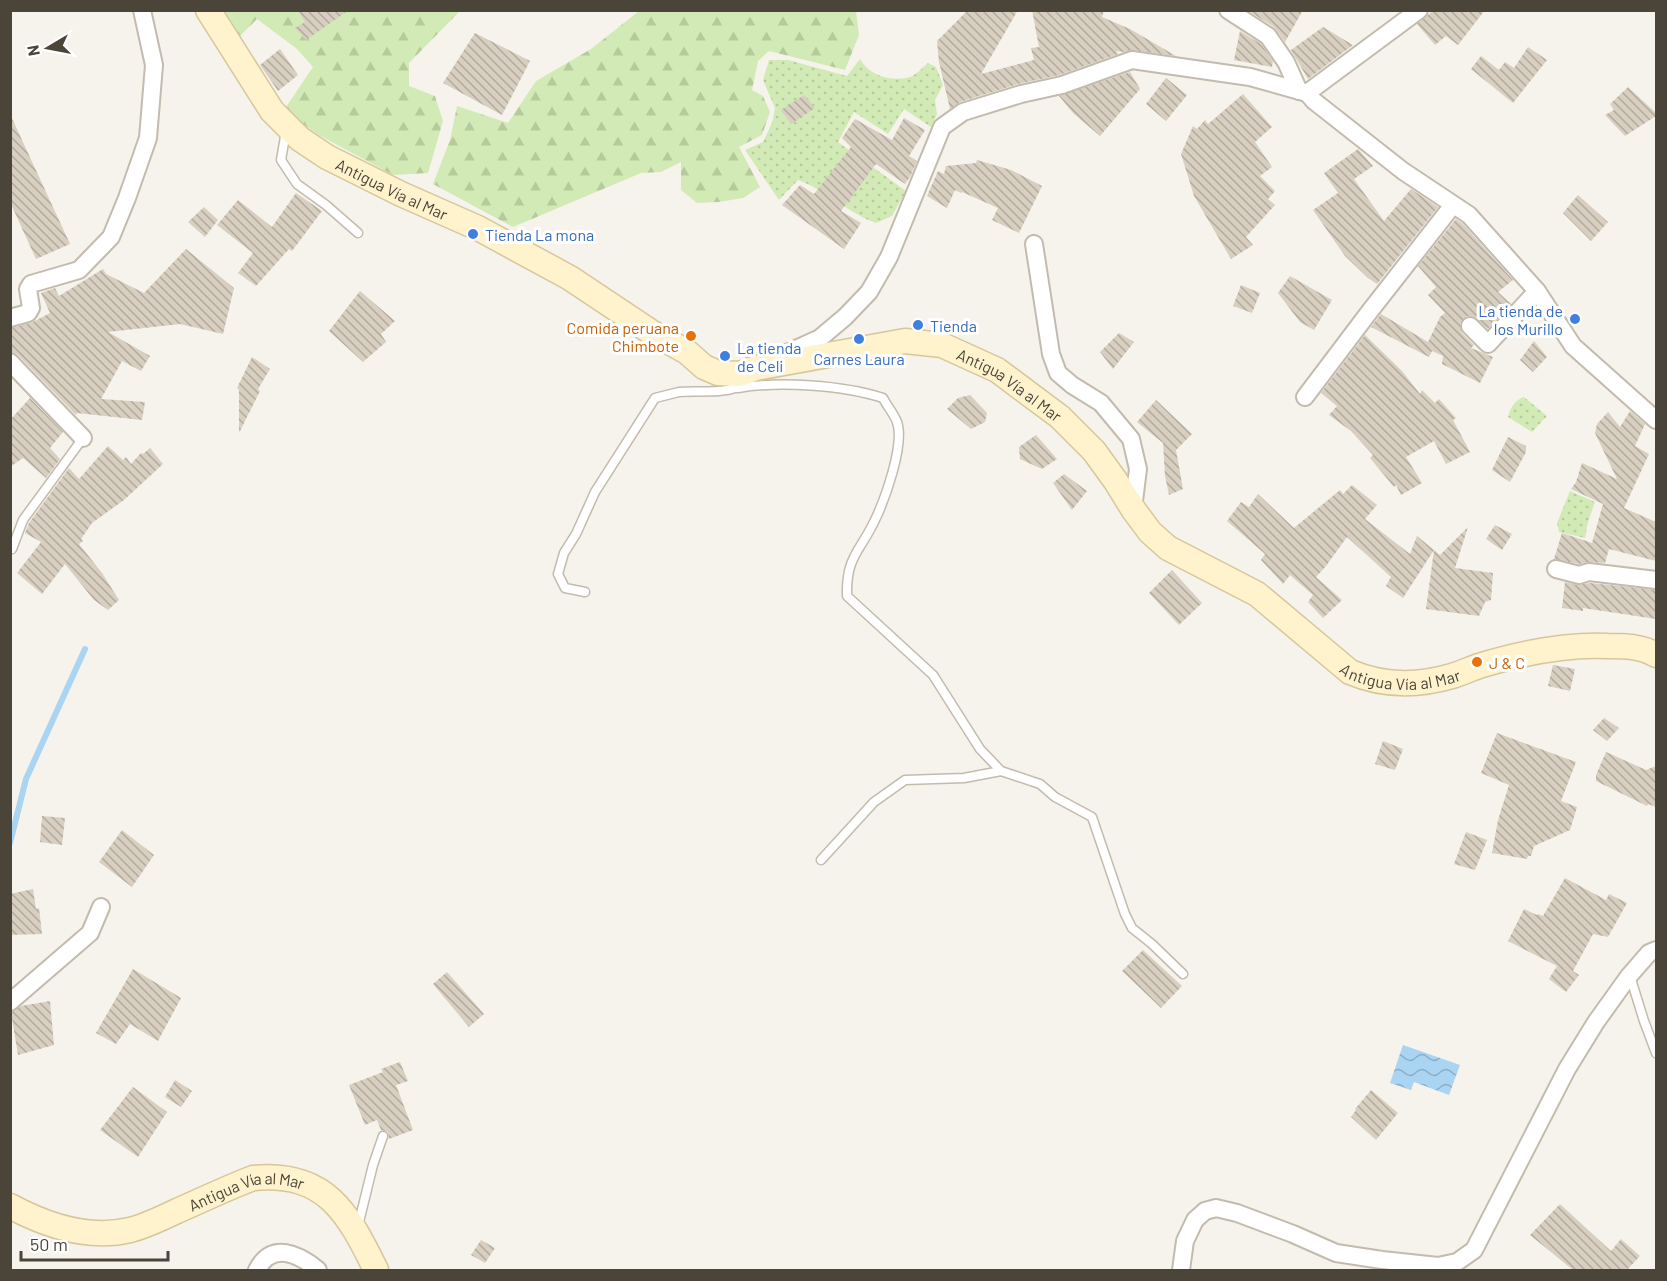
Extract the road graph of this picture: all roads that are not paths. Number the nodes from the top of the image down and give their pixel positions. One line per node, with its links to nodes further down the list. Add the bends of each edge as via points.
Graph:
1 (142, 10): 11 (street, via 154,65 148,138 111,237 79,270 31,284 28,313)
2 (208, 10): 6 (main road, Antigua Vía al Mar, via 272,111)
3 (1228, 10): 5 (street, via 1268,36)
4 (1419, 10): 5 (street)
5 (1303, 92): 7 (street); 14 (street, via 1250,77 1132,60 1062,85 963,112 942,127 889,257 869,292 820,338)
6 (287, 128): 8 (lane, via 280,160 297,184); 14 (main road, Antigua Vía al Mar, via 327,157 478,228 570,279 687,352 704,367 718,373 740,374)
7 (1453, 205): 10 (street, via 1468,215); 16 (street)
8 (358, 233)
9 (1034, 244): 19 (street, via 1051,354 1058,373 1101,403 1131,439 1138,469)
10 (1537, 291): 12 (street, via 1488,344); 17 (street, via 1573,346)
11 (10, 318)
12 (1470, 326)
13 (10, 362): 18 (street)
14 (756, 368): 15 (lane); 19 (main road, Antigua Vía al Mar, via 904,341 942,345 997,370 1060,417 1094,451)
15 (738, 388): 23 (lane, via 679,392 655,398 595,492 564,553 558,574 565,588); 25 (lane, via 762,384 858,390 883,398 897,423 896,462 875,520 846,576 847,596 933,675 980,748)
16 (1305, 398)
17 (1656, 420)
18 (83, 438): 20 (lane, via 23,519)
19 (1132, 509): 24 (main road, Antigua Vía al Mar, via 1168,548 1257,594 1334,660 1368,680 1426,683 1481,665 1568,646 1625,646)
20 (12, 549)
21 (1556, 569): 22 (street, via 1579,575 1590,572)
22 (1656, 579)
23 (585, 592)
24 (1656, 655)
25 (1001, 771): 26 (lane, via 964,778 905,780 874,802); 29 (lane, via 1040,784 1092,817 1132,928)
26 (821, 860)
27 (101, 907): 31 (street, via 90,933)
28 (1656, 950): 30 (street)
29 (1184, 974)
30 (1629, 976): 32 (lane); 39 (street, via 1567,1069 1474,1250 1457,1262 1438,1266 1410,1264 1336,1253 1216,1208 1195,1220 1185,1240)
31 (10, 1002)
32 (1656, 1053)
33 (383, 1136): 35 (lane)
34 (10, 1206): 35 (main road, Antigua Vía al Mar, via 33,1218 81,1232 129,1230 253,1178 271,1176 306,1183 325,1194)
35 (356, 1232): 38 (main road, Antigua Vía al Mar)
36 (257, 1270): 37 (street, via 260,1263 280,1253 291,1253)
37 (318, 1270)
38 (376, 1270)
39 (1181, 1270)

